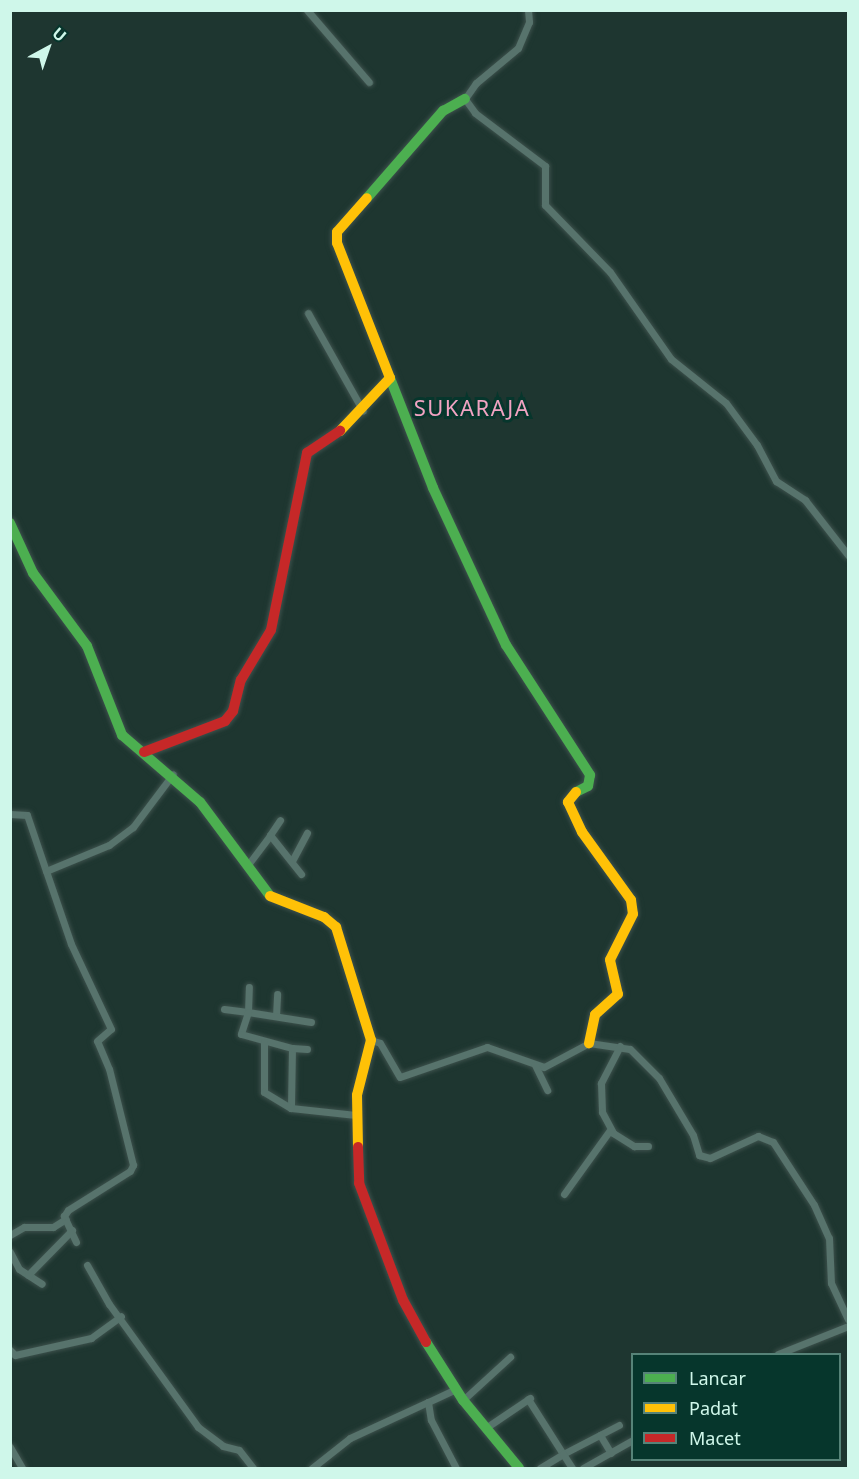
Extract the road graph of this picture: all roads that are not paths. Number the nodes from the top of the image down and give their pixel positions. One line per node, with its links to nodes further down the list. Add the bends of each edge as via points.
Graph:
1 (307, 10): 3 (street)
2 (528, 10): 4 (street, via 529,22 518,48 476,83)
3 (369, 82)
4 (465, 99): 6 (street, via 443,111 337,232 337,243); 9 (street, via 475,113 545,166 545,205 610,272 671,359 726,403 757,445 776,481 805,500)
5 (308, 313): 7 (street)
6 (390, 378): 7 (street); 28 (street, via 433,488 506,645 546,701 590,775 588,786 568,795 568,802 582,832 631,900 633,914 627,932 609,960 618,994 595,1015)
7 (363, 411): 10 (street, via 307,453 269,636 241,680 230,716)
8 (10, 523): 10 (street, via 33,573 87,646 117,728)
9 (849, 555)
10 (144, 752): 11 (street)
11 (172, 774): 17 (street, via 200,802); 18 (street, via 134,827 109,845)
12 (10, 814): 18 (street, via 27,815)
13 (280, 820): 15 (street)
14 (307, 832): 16 (street)
15 (270, 836): 16 (street); 17 (street)
16 (292, 861): 19 (street)
17 (245, 868): 26 (street, via 281,905 331,921)
18 (46, 871): 39 (street, via 71,944 111,1029 97,1041 109,1068 133,1165 130,1171 74,1203)
19 (301, 874)
20 (249, 987): 23 (street)
21 (277, 994): 24 (street)
22 (224, 1009): 23 (street)
23 (248, 1012): 24 (street); 27 (street, via 242,1036)
24 (276, 1016): 25 (street)
25 (310, 1023)
26 (372, 1040): 32 (street, via 380,1043 400,1077 487,1047); 35 (street, via 369,1060 359,1076)
27 (264, 1042): 30 (street); 34 (street, via 264,1092)
28 (589, 1043): 29 (street); 32 (street, via 544,1067)
29 (620, 1046): 36 (street, via 600,1088 602,1112); 49 (street, via 630,1049 659,1078 693,1135 699,1155 710,1158 758,1136 773,1142 814,1205 829,1238 831,1282)
30 (292, 1048): 31 (street); 34 (street)
31 (307, 1049)
32 (535, 1065): 33 (street)
33 (547, 1090)
34 (291, 1108): 35 (street)
35 (356, 1115): 54 (street, via 355,1167 378,1236 403,1300)
36 (610, 1130): 37 (street, via 634,1146); 38 (street)
37 (648, 1146)
38 (564, 1194)
39 (66, 1219): 40 (street); 41 (street, via 53,1227 24,1227)
40 (72, 1230): 42 (street); 46 (street)
41 (10, 1235)
42 (76, 1242)
43 (10, 1252): 44 (street)
44 (13, 1265): 46 (street)
45 (87, 1265): 48 (street)
46 (28, 1275): 47 (street)
47 (42, 1284)
48 (121, 1316): 51 (street, via 91,1338 15,1355); 65 (street, via 198,1427 222,1445 239,1450)
49 (849, 1319)
50 (849, 1326): 52 (street)
51 (10, 1350)
52 (781, 1353)
53 (510, 1357): 55 (street)
54 (456, 1389): 55 (street); 56 (street)
55 (463, 1400): 58 (street)
56 (428, 1402): 66 (street, via 350,1438); 67 (street, via 431,1420)
57 (619, 1425): 59 (street)
58 (487, 1427): 63 (street, via 530,1398); 68 (street)
59 (600, 1435): 62 (street); 63 (street)
60 (631, 1441): 62 (street)
61 (10, 1447): 64 (street)
62 (611, 1453): 71 (street)
63 (563, 1454): 69 (street); 70 (street)
64 (22, 1468)
65 (253, 1468)
66 (312, 1468)
67 (456, 1468)
68 (519, 1468)
69 (540, 1468)
70 (572, 1468)
71 (583, 1468)

